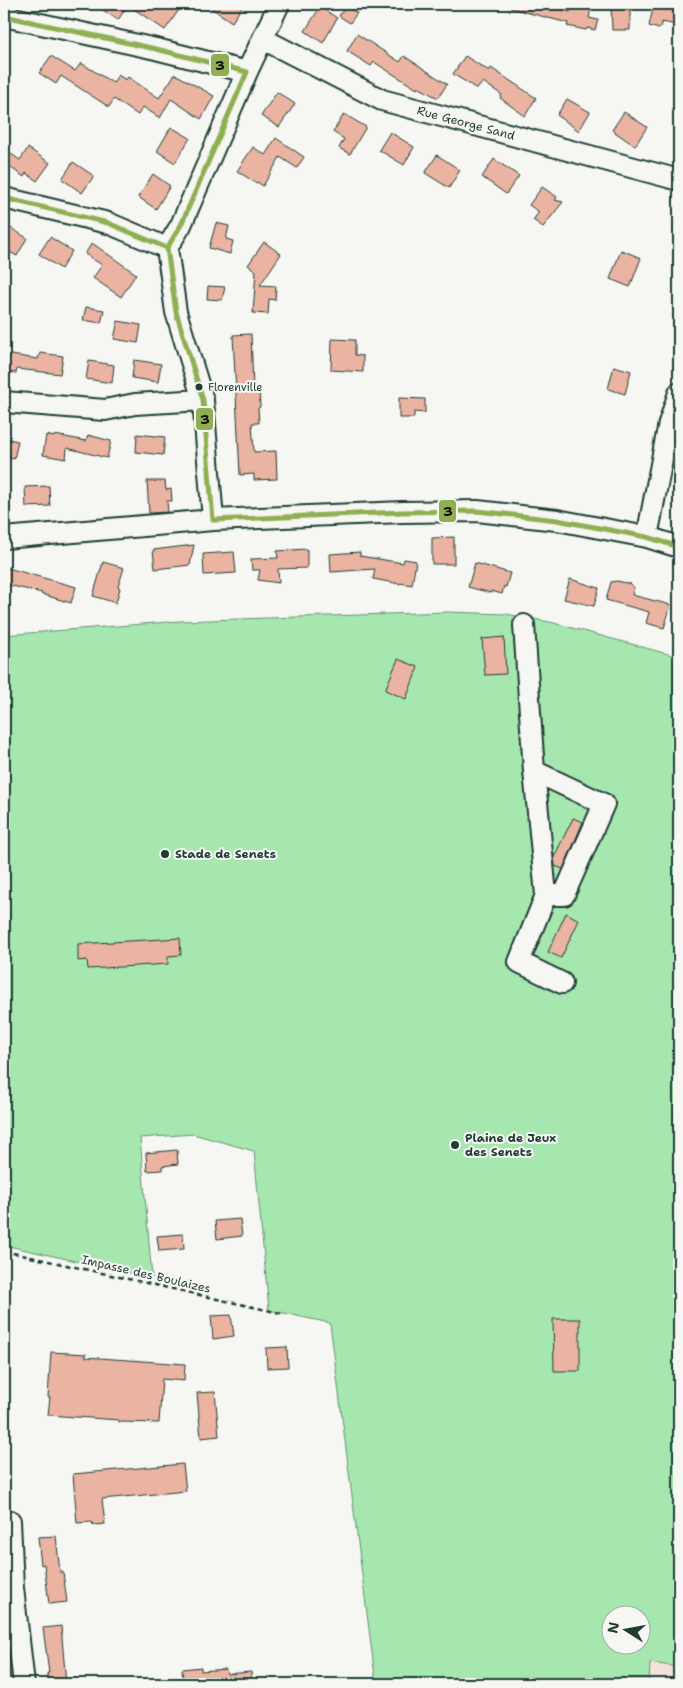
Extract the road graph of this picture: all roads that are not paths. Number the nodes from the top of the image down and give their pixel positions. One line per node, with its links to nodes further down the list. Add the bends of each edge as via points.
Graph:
1 (280, 4): 3 (street)
2 (4, 16): 4 (street)
3 (263, 39): 4 (street); 5 (street, Rue George Sand, via 382,100)
4 (247, 72): 7 (street, via 181,225)
5 (679, 180)
6 (4, 198): 7 (street, via 108,223)
7 (167, 248): 9 (street, via 176,312)
8 (679, 393): 12 (street)
9 (203, 400): 10 (street, via 135,404 105,410); 11 (street)
10 (4, 402)
11 (213, 520): 12 (street, via 477,511 557,520); 13 (street)
12 (647, 537): 14 (street)
13 (4, 538)
14 (679, 547)
15 (524, 625): 16 (street)
16 (534, 771): 17 (street); 17 (street, via 604,804 564,895)
17 (546, 895): 18 (street, via 518,962)
18 (562, 983)
19 (10, 1521): 20 (street)
20 (8, 1588): 21 (street)
21 (12, 1643): 22 (street)
22 (24, 1684)

